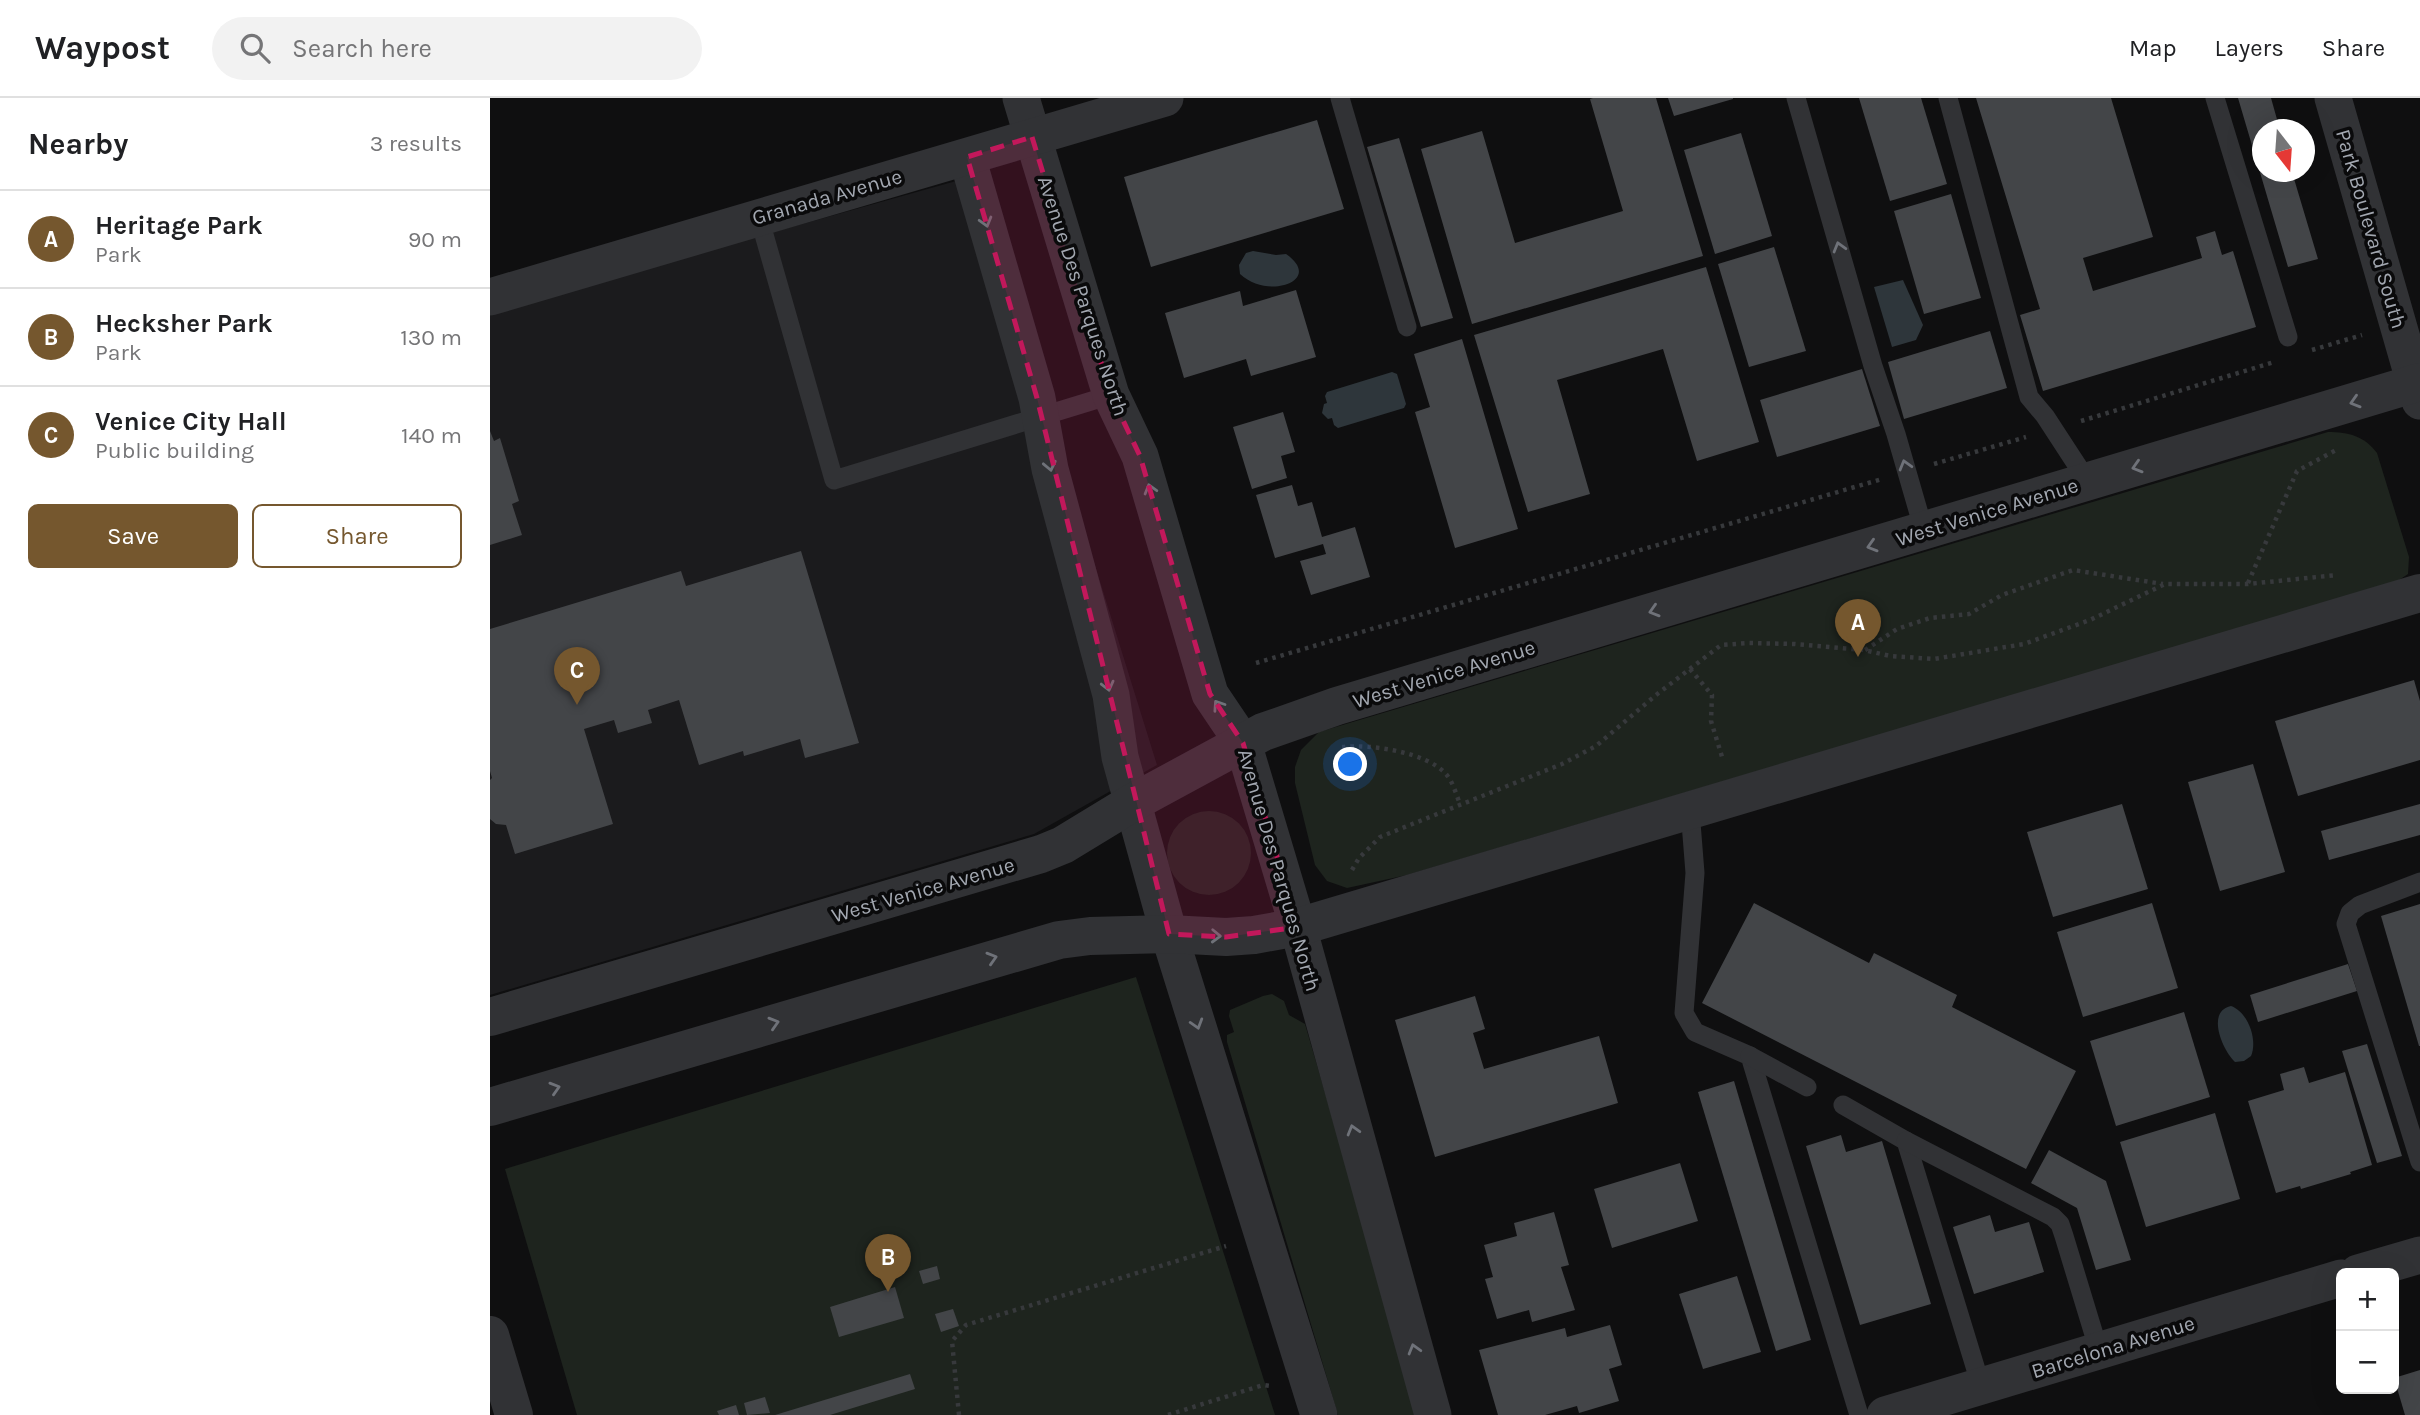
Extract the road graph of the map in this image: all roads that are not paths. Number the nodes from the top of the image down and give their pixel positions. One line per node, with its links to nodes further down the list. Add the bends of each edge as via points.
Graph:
1 (1021, 98): 8 (street, Avenue Des Parques North)
2 (1165, 98): 8 (street, Granada Avenue)
3 (1340, 98): 12 (lane)
4 (1796, 98): 18 (lane, one-way to 4)
5 (1948, 98): 17 (lane, via 2029,397)
6 (2215, 98): 13 (lane)
7 (2333, 98): 14 (street, Park Boulevard South)
8 (1032, 137): 9 (street, Granada Avenue); 15 (street, Avenue Des Parques North)
9 (967, 157): 10 (street, Granada Avenue); 16 (street, one-way to 16)
10 (759, 217): 11 (street, Granada Avenue); 16 (lane, via 834,480)
11 (490, 297)
12 (1407, 327)
13 (2288, 337)
14 (2418, 389): 17 (street, West Venice Avenue, one-way to 17)
15 (1111, 395): 16 (lane); 20 (street, Avenue Des Parques North, one-way to 15, via 1210,694 1140,456)
16 (1040, 416): 21 (street, one-way to 21, via 1111,695)
17 (2088, 482): 18 (street, West Venice Avenue)
18 (1924, 530): 20 (street, West Venice Avenue, one-way to 20, via 1337,706 1276,726)
19 (2420, 593): 22 (street)
20 (1243, 743): 21 (street, West Venice Avenue); 24 (street, Avenue Des Parques North)
21 (1132, 803): 25 (street); 26 (street, West Venice Avenue, via 1041,854)
22 (1690, 810): 24 (street); 27 (lane, via 1695,873 1684,1013 1695,1032)
23 (2420, 882): 32 (lane, via 2360,905 2346,924)
24 (1298, 926): 25 (street, one-way to 24, via 1226,937); 41 (street, Avenue Des Parques North, one-way to 24)
25 (1169, 934): 30 (street, one-way to 25, via 1029,947 1090,936); 40 (street, one-way to 40)
26 (490, 1017)
27 (1750, 1056): 28 (lane); 42 (lane)
28 (1807, 1087)
29 (1843, 1105): 31 (lane)
30 (490, 1107)
31 (1906, 1141): 37 (lane, via 2060,1224); 38 (lane)
32 (2420, 1162)
33 (2420, 1255): 34 (street)
34 (2375, 1268)
35 (2336, 1280): 37 (street, Barcelona Avenue)
36 (490, 1335): 39 (street)
37 (2099, 1351): 38 (street, Barcelona Avenue)
38 (1981, 1386): 43 (street, Barcelona Avenue)
39 (514, 1415)
40 (1319, 1415)
41 (1433, 1415)
42 (1859, 1415)
43 (1885, 1415)

